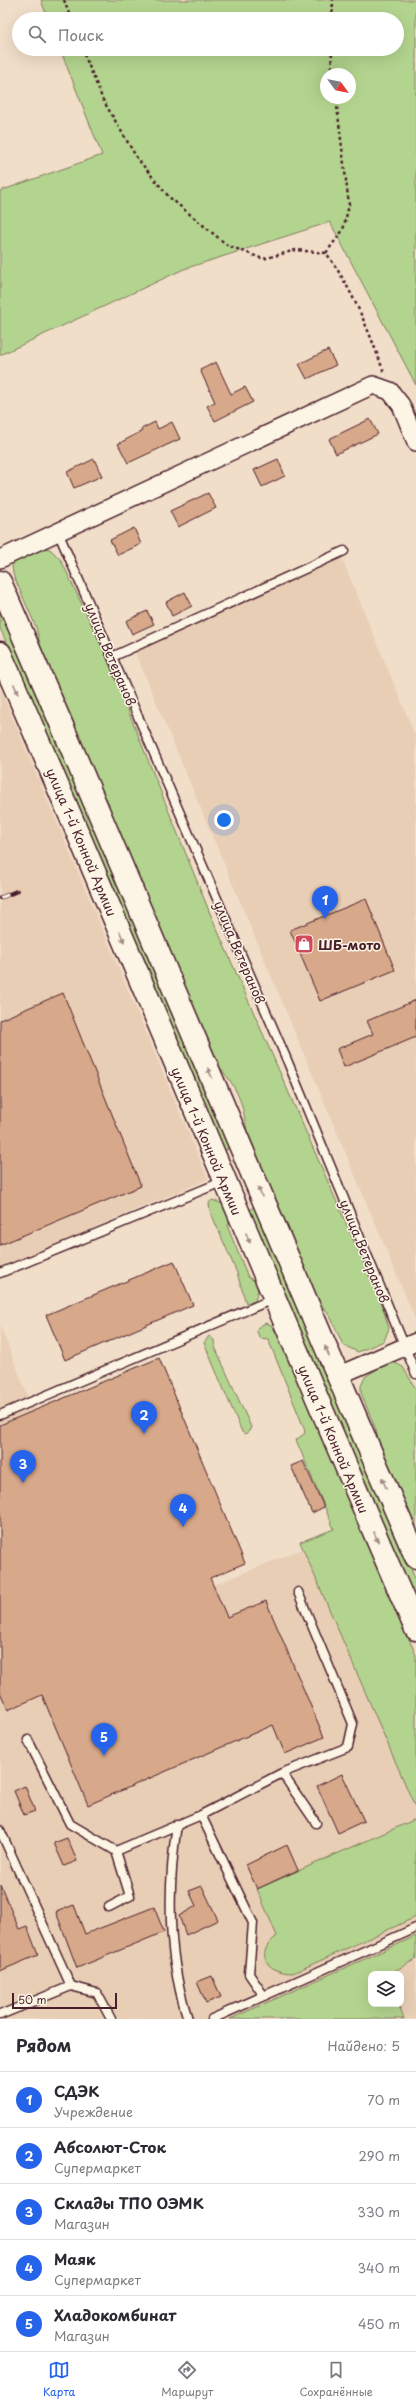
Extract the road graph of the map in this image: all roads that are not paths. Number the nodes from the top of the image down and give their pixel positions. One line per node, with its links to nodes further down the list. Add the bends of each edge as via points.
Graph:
1 (416, 442): 2 (street, via 401,405 390,391 374,385)
2 (58, 532): 4 (street); 7 (lane, улица Ветеранов)
3 (344, 551): 7 (lane)
4 (0, 559)
5 (0, 582): 8 (main road, one-way to 5)
6 (0, 653): 9 (main road, улица 1-й Конной Армии, one-way to 9, via 79,833)
7 (112, 657): 12 (lane, улица Ветеранов)
8 (251, 1170): 9 (main road); 14 (main road, one-way to 8)
9 (224, 1181): 10 (lane); 11 (main road, улица 1-й Конной Армии, one-way to 11)
10 (0, 1273)
11 (274, 1298): 15 (lane); 18 (main road, улица 1-й Конной Армии, one-way to 18)
12 (410, 1344): 13 (lane, улица Ветеранов); 14 (street)
13 (416, 1374)
14 (337, 1376): 16 (main road, one-way to 14)
15 (0, 1415)
16 (416, 1557)
17 (298, 1592): 20 (lane, via 353,1724 348,1747)
18 (416, 1629)
19 (28, 1740): 25 (lane, via 70,1824)
20 (282, 1773): 21 (lane); 22 (lane)
21 (201, 1815): 23 (lane); 29 (lane, via 253,1923 249,1974)
22 (316, 1823)
23 (177, 1824): 25 (lane); 32 (lane, via 172,1857 170,1932 174,1968)
24 (0, 1830): 28 (lane)
25 (116, 1851): 26 (lane, via 130,1896)
26 (109, 1907)
27 (416, 1928): 29 (lane)
28 (71, 1986): 30 (lane); 31 (lane, via 97,1993)
29 (264, 1996): 33 (lane)
30 (0, 2015)
31 (111, 2019)
32 (188, 2019)
33 (212, 2019)

